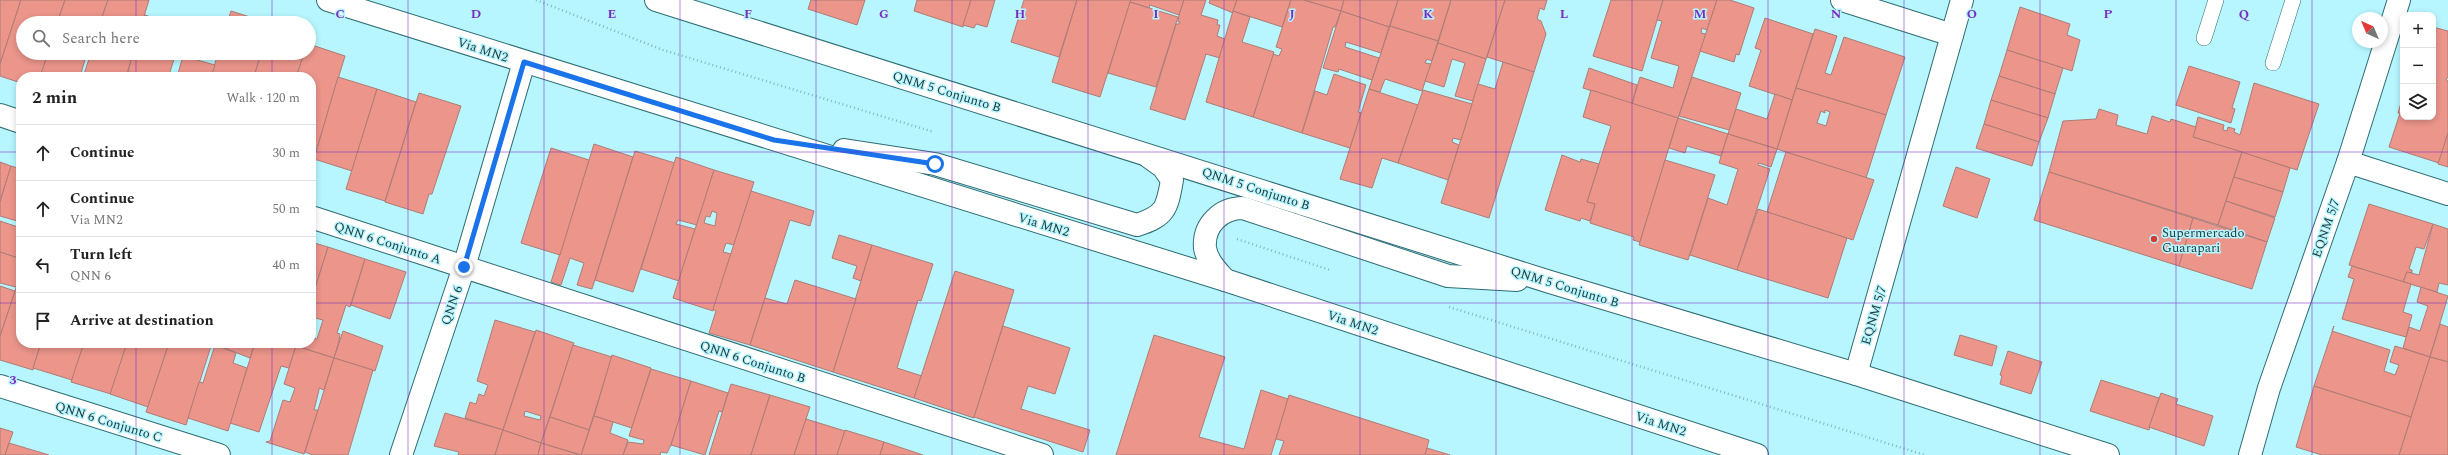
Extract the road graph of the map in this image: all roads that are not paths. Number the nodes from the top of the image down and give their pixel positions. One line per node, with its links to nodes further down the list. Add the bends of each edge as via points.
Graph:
1 (328, 0): 10 (main road, Via MN2)
2 (656, 0): 15 (main road, QNM 5 Conjunto B)
3 (1842, 0): 8 (main road)
4 (1962, 0): 8 (main road, EQNM 5/7)
5 (2216, 0): 9 (lane)
6 (2293, 0): 11 (lane)
7 (2399, 0): 16 (main road, EQNM 5/7)
8 (1952, 35): 22 (main road, EQNM 5/7)
9 (2204, 38)
10 (524, 62): 14 (main road, Via MN2); 19 (main road, QNN 6)
11 (2273, 63)
12 (0, 115): 13 (main road)
13 (16, 120)
14 (774, 140): 15 (main road, via 935,164 1137,225 1153,220 1162,213 1168,204 1172,180 1162,167); 20 (main road, Via MN2)
15 (1140, 151): 21 (main road, QNM 5 Conjunto B)
16 (2348, 162): 17 (main road); 29 (main road, EQNM 5/7, via 2269,388)
17 (2448, 194)
18 (316, 219): 19 (main road, QNN 6 Conjunto A)
19 (464, 267): 25 (main road, QNN 6); 26 (main road, QNN 6 Conjunto B)
20 (1224, 280): 21 (main road, via 1212,266 1205,249 1208,227 1219,215 1231,208 1243,208 1448,276); 27 (main road, Via MN2)
21 (1550, 282): 22 (main road, QNM 5 Conjunto B)
22 (1856, 374): 28 (main road)
23 (0, 386): 24 (main road, QNN 6 Conjunto C)
24 (219, 455)
25 (401, 455)
26 (1042, 455)
27 (1757, 455)
28 (2108, 455)
29 (2250, 455)

